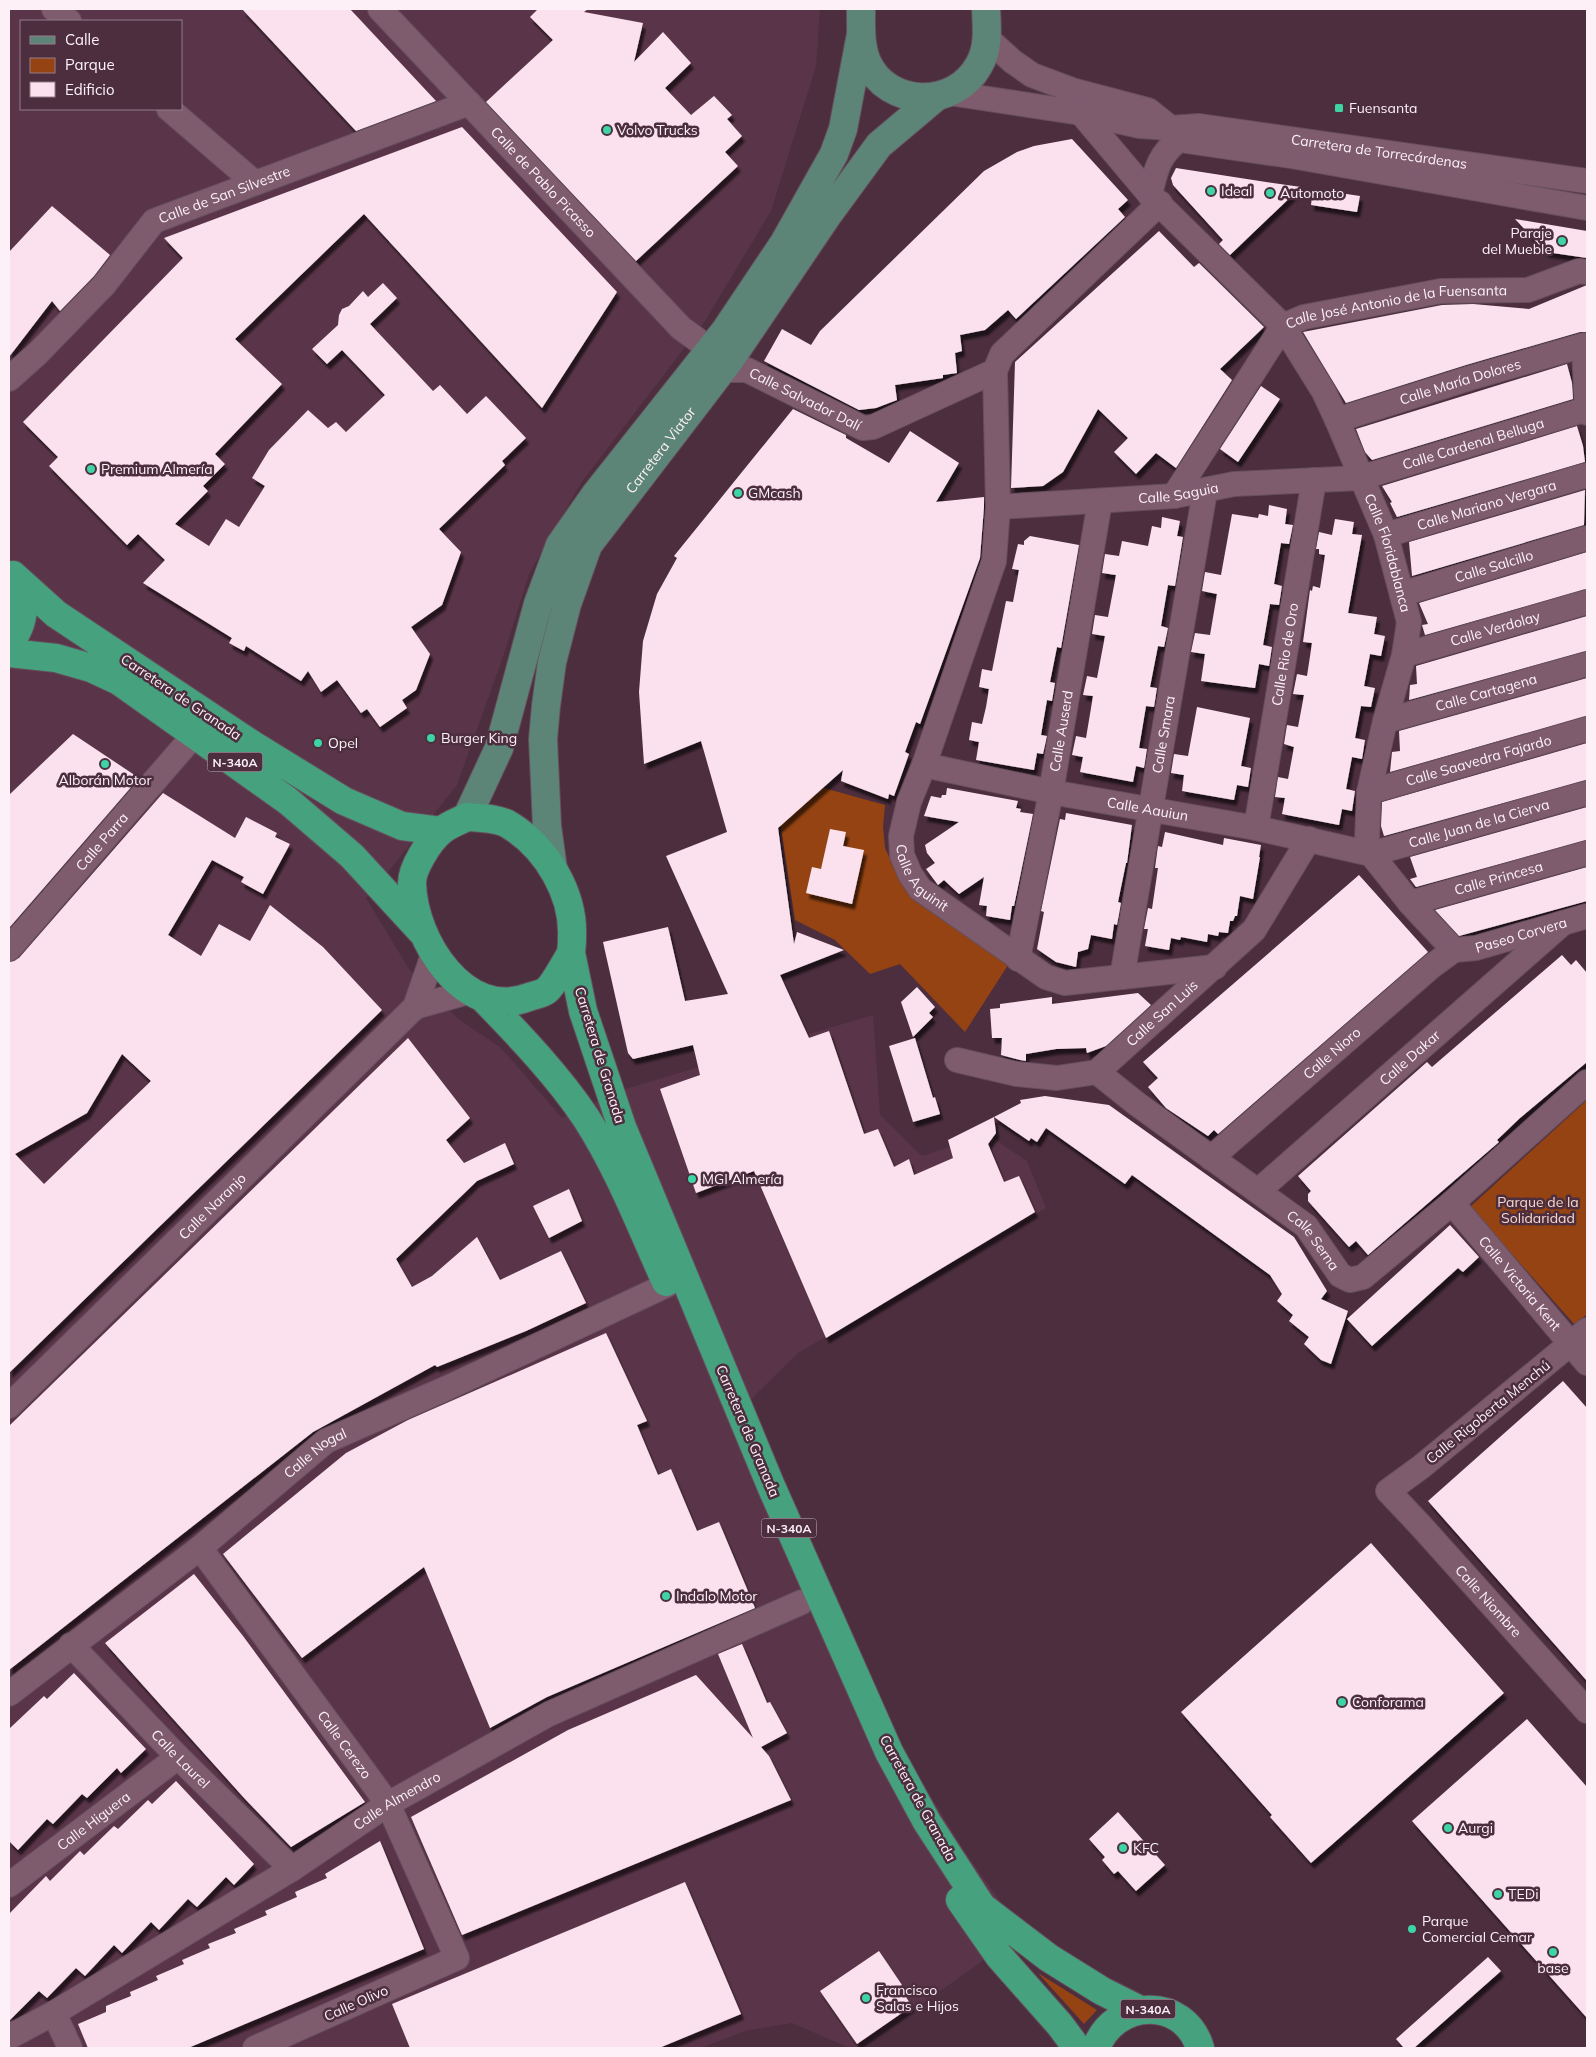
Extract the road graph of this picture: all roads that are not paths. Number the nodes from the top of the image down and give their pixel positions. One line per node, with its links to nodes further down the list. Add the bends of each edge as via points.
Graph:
1 (54, 9): 4 (street)
2 (380, 9): 8 (street, Calle de Pablo Picasso)
3 (986, 9): 6 (main road, Carretera Viator)
4 (68, 20)
5 (861, 21): 7 (main road, via 867,62 884,84 908,96); 20 (main road, Carretera Viator, via 843,129 834,154 784,243 724,331)
6 (987, 38): 7 (main road, Carretera Viator, via 976,70 962,86); 11 (street, via 1032,75 1072,90 1148,110)
7 (942, 95): 10 (street, Carretera de Torrecárdenas); 20 (main road, Carretera Viator, via 879,145)
8 (468, 103): 14 (street, Calle de San Silvestre); 20 (street, Calle de Pablo Picasso, via 681,328)
9 (171, 110): 14 (street)
10 (1081, 113): 11 (street, Carretera de Torrecárdenas); 16 (street, Calle Floridablanca)
11 (1176, 132): 12 (street, Carretera de Torrecárdenas, via 1199,126); 15 (street, via 1187,141); 16 (street, via 1156,167)
12 (1510, 170): 13 (street, Carretera de Torrecárdenas); 15 (street)
13 (1587, 181)
14 (255, 183): 22 (street, Calle de San Silvestre, via 154,221 104,285)
15 (1508, 195): 17 (street)
16 (1155, 199): 19 (street, Calle Floridablanca); 21 (street, via 1002,354)
17 (1587, 208)
18 (1587, 272): 19 (street, Calle José Antonio de la Fuensanta, via 1579,271 1528,290 1440,291 1304,317)
19 (1284, 326): 25 (street, Calle Floridablanca); 30 (street, Calle José Antonio de la Fuensanta)
20 (716, 360): 21 (street, Calle Salvador Dalí, via 746,370 863,428 873,427); 50 (main road, Carretera Viator, via 595,495 560,545 538,604 499,748); 56 (main road, Carretera Viator, via 588,545 567,604 552,662 543,739 547,826)
21 (995, 371): 32 (street)
22 (9, 379)
23 (1587, 409): 24 (street); 25 (street, Calle María Dolores, via 1584,345); 27 (street, Calle Cardenal Belluga)
24 (1587, 414)
25 (1337, 420): 27 (street, Calle Floridablanca)
26 (1587, 475): 33 (street, Calle Mariano Vergara)
27 (1360, 478): 28 (street, Calle Saguia); 33 (street, Calle Floridablanca)
28 (1314, 480): 29 (street, Calle Saguia, via 1234,484); 51 (street, Calle Rio de Oro)
29 (1205, 491): 30 (street, Calle Saguia); 49 (street, Calle Smara)
30 (1174, 496): 31 (street, Calle Saguia)
31 (1100, 501): 32 (street, Calle Saguia); 46 (street, Calle Auserd)
32 (998, 507): 45 (street, Calle Aguinit, via 994,561)
33 (1386, 535): 36 (street, Calle Floridablanca)
34 (1587, 538): 36 (street, Calle Salcillo)
35 (12, 573): 38 (highway, N-340A, via 20,587 24,606 22,619); 52 (highway, Carretera de Granada / N-340A, via 56,614 253,745 344,800 402,826)
36 (1402, 594): 40 (street, Calle Floridablanca, via 1410,622)
37 (1587, 602): 40 (street, Calle Verdolay)
38 (9, 643)
39 (9, 653): 44 (highway, Carretera de Granada / N-340A, via 56,658 91,668 119,681)
40 (1404, 655): 42 (street, Calle Floridablanca)
41 (1587, 664): 42 (street, Calle Cartagena)
42 (1385, 721): 47 (street, Calle Floridablanca)
43 (1587, 729): 47 (street, Calle Saavedra Fajardo)
44 (195, 734): 60 (highway, Carretera de Granada / N-340A, via 288,801 352,856); 61 (street, Calle Parra)
45 (924, 765): 46 (street, Calle Aauiun); 64 (street, Calle Aguinit, via 908,802 901,836 902,856 910,874 920,889)
46 (1051, 792): 49 (street, Calle Aauiun); 64 (street, Calle Auserd)
47 (1369, 792): 55 (street, Calle Floridablanca, via 1367,840)
48 (1587, 793): 55 (street, Calle Juan de la Cierva)
49 (1151, 809): 51 (street, Calle Aauiun); 66 (street, Calle Smara)
50 (467, 816): 52 (highway, N-340A); 56 (highway, N-340A, via 510,824 534,844)
51 (1256, 828): 53 (street, Calle Aauiun)
52 (441, 831): 60 (highway, N-340A, via 423,852 412,881 416,916)
53 (1309, 839): 55 (street, Calle Aauiun); 65 (street, Calle San Luis, via 1254,930)
54 (1587, 853): 57 (street, Calle Princesa)
55 (1371, 854): 57 (street)
56 (553, 869): 63 (highway, N-340A, via 567,898 573,922)
57 (1410, 903): 62 (street)
58 (1587, 916): 59 (street, Paseo Corvera)
59 (1563, 923): 62 (street, Paseo Corvera, via 1476,948); 73 (street, Calle Dakar)
60 (429, 943): 67 (highway, N-340A, via 442,965 458,982); 68 (street, Calle Naranjo)
61 (9, 949)
62 (1454, 950): 72 (street, Calle Nioro)
63 (571, 953): 67 (highway, N-340A, via 547,990 516,1002); 90 (highway, Carretera de Granada / N-340A, via 583,1011 622,1127 771,1486 889,1752 927,1822 982,1907 1049,1958)
64 (1018, 959): 66 (street, Calle Aguinit, via 1046,977 1065,983)
65 (1215, 967): 66 (street, Calle Aguinit); 70 (street, Calle San Luis)
66 (1122, 977)
67 (478, 995): 68 (street, Calle Naranjo); 75 (highway, Carretera de Granada / N-340A, via 506,1022 586,1117 607,1152)
68 (415, 1007): 78 (street, Calle Naranjo)
69 (957, 1060): 70 (street, via 1018,1074 1057,1078)
70 (1097, 1072): 72 (street, Calle Serna)
71 (1587, 1082): 74 (street, Calle Serna)
72 (1211, 1158): 73 (street, Calle Serna)
73 (1258, 1191): 74 (street, Calle Serna, via 1306,1226 1340,1275 1350,1280 1363,1277)
74 (1452, 1203): 76 (street, Calle Victoria Kent)
75 (667, 1285): 80 (street, Calle Nogal, via 326,1441); 81 (highway, Carretera de Granada / N-340A, via 712,1384)
76 (1579, 1337): 77 (street, Calle Victoria Kent); 79 (street, Calle Rigoberta Menchú)
77 (1587, 1362)
78 (9, 1406)
79 (1388, 1492): 84 (street, Calle Niombre)
80 (200, 1548): 82 (street, Calle Nogal); 86 (street, Calle Cerezo)
81 (802, 1602): 86 (street, Calle Almendro, via 548,1714); 95 (highway, Carretera de Granada / N-340A, via 904,1812 999,1956)
82 (71, 1645): 83 (street, Calle Nogal); 85 (street, Calle Laurel)
83 (9, 1694)
84 (1587, 1711)
85 (178, 1757): 87 (street, Calle Laurel); 88 (street, Calle Higuera)
86 (388, 1804): 87 (street, Calle Almendro); 89 (street, Calle Cerezo)
87 (292, 1869): 91 (street, Calle Almendro)
88 (9, 1885)
89 (457, 1958): 94 (street, Calle Olivo)
90 (1140, 2010): 96 (highway, N-340A, via 1124,2014 1110,2024); 97 (highway, N-340A, via 1175,2016 1192,2032)
91 (54, 2013): 92 (street, Calle Almendro); 93 (street)
92 (10, 2035)
93 (70, 2048)
94 (255, 2048)
95 (1078, 2048)
96 (1096, 2048)
97 (1200, 2048)

